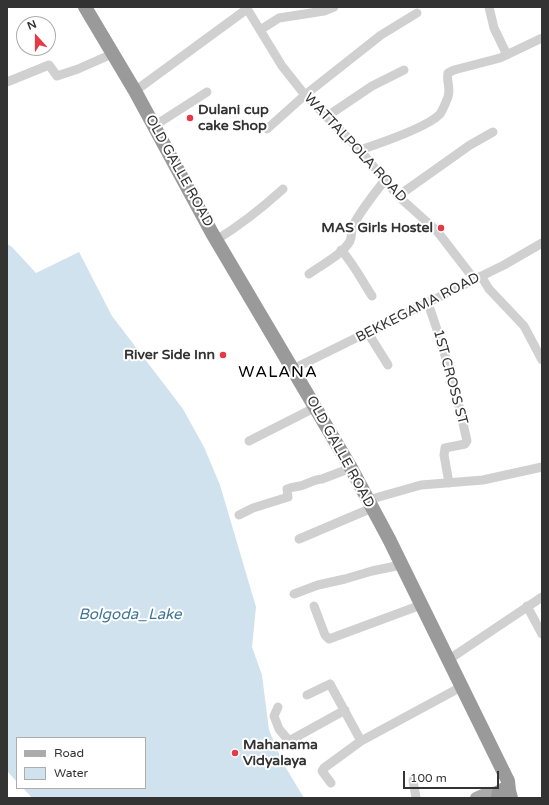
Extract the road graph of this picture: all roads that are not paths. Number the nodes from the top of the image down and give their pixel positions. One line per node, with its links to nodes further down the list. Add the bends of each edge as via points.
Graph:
1 (85, 7): 8 (highway, OLD GALLE ROAD)
2 (334, 7): 6 (street, via 279,18)
3 (489, 7): 9 (street, via 494,28)
4 (247, 8): 6 (street, WATTALPOLA ROAD); 12 (street)
5 (417, 13): 14 (street, via 381,36)
6 (260, 30): 14 (street, WATTALPOLA ROAD, via 282,66)
7 (542, 38): 9 (street)
8 (112, 54): 11 (street, via 57,76 49,65); 12 (highway, OLD GALLE ROAD)
9 (507, 55): 19 (street, via 448,73 450,89 441,114 427,123)
10 (404, 70): 15 (street, via 372,86)
11 (7, 82)
12 (135, 91): 16 (highway, OLD GALLE ROAD)
13 (207, 92): 16 (street)
14 (305, 95): 15 (street, WATTALPOLA ROAD); 17 (street)
15 (326, 117): 19 (street, WATTALPOLA ROAD)
16 (154, 126): 23 (highway, OLD GALLE ROAD)
17 (267, 129)
18 (493, 132): 22 (street, via 470,145)
19 (360, 150): 20 (street, WATTALPOLA ROAD)
20 (385, 180): 22 (street, WATTALPOLA ROAD); 25 (street, via 363,210 350,240)
21 (284, 189): 23 (street, via 235,229)
22 (398, 196): 27 (street, WATTALPOLA ROAD, via 437,231)
23 (216, 240): 33 (highway, OLD GALLE ROAD)
24 (542, 243): 27 (street, BEKKEGAMA ROAD, via 504,266)
25 (342, 250): 26 (street); 28 (street)
26 (309, 274)
27 (477, 278): 29 (street, BEKKEGAMA ROAD); 31 (street, WATTALPOLA ROAD, via 524,326)
28 (372, 296)
29 (428, 303): 30 (street, BEKKEGAMA ROAD); 38 (street, 1ST CROSS ST, via 450,369 467,441 465,444 445,448)
30 (368, 333): 32 (street); 33 (street, BEKKEGAMA ROAD)
31 (542, 360)
32 (388, 365)
33 (293, 369): 34 (highway, OLD GALLE ROAD)
34 (316, 407): 35 (street); 37 (highway, OLD GALLE ROAD)
35 (249, 441)
36 (542, 467): 38 (street, via 483,480)
37 (351, 468): 39 (highway, OLD GALLE ROAD); 40 (street, via 322,480 287,489 288,497)
38 (449, 482): 39 (street, via 421,485)
39 (370, 504): 41 (street); 42 (highway, OLD GALLE ROAD)
40 (239, 515)
41 (299, 539)
42 (401, 565): 43 (street, via 318,585); 45 (highway, OLD GALLE ROAD)
43 (294, 594)
44 (542, 597): 47 (street)
45 (421, 605): 46 (street, via 328,639); 49 (highway, OLD GALLE ROAD)
46 (314, 606)
47 (527, 606): 48 (street); 49 (street)
48 (542, 634)
49 (448, 660): 50 (highway, OLD GALLE ROAD)
50 (461, 687): 54 (street); 57 (highway, OLD GALLE ROAD, via 508,781)
51 (307, 696): 53 (street, via 330,684)
52 (278, 707): 53 (street, via 274,716 279,729 289,741)
53 (345, 710): 54 (street)
54 (361, 741): 56 (street, via 324,768 322,771)
55 (413, 780): 58 (street)
56 (331, 783)
57 (506, 795): 59 (main road, via 485,794)
58 (416, 798)
59 (476, 798)

